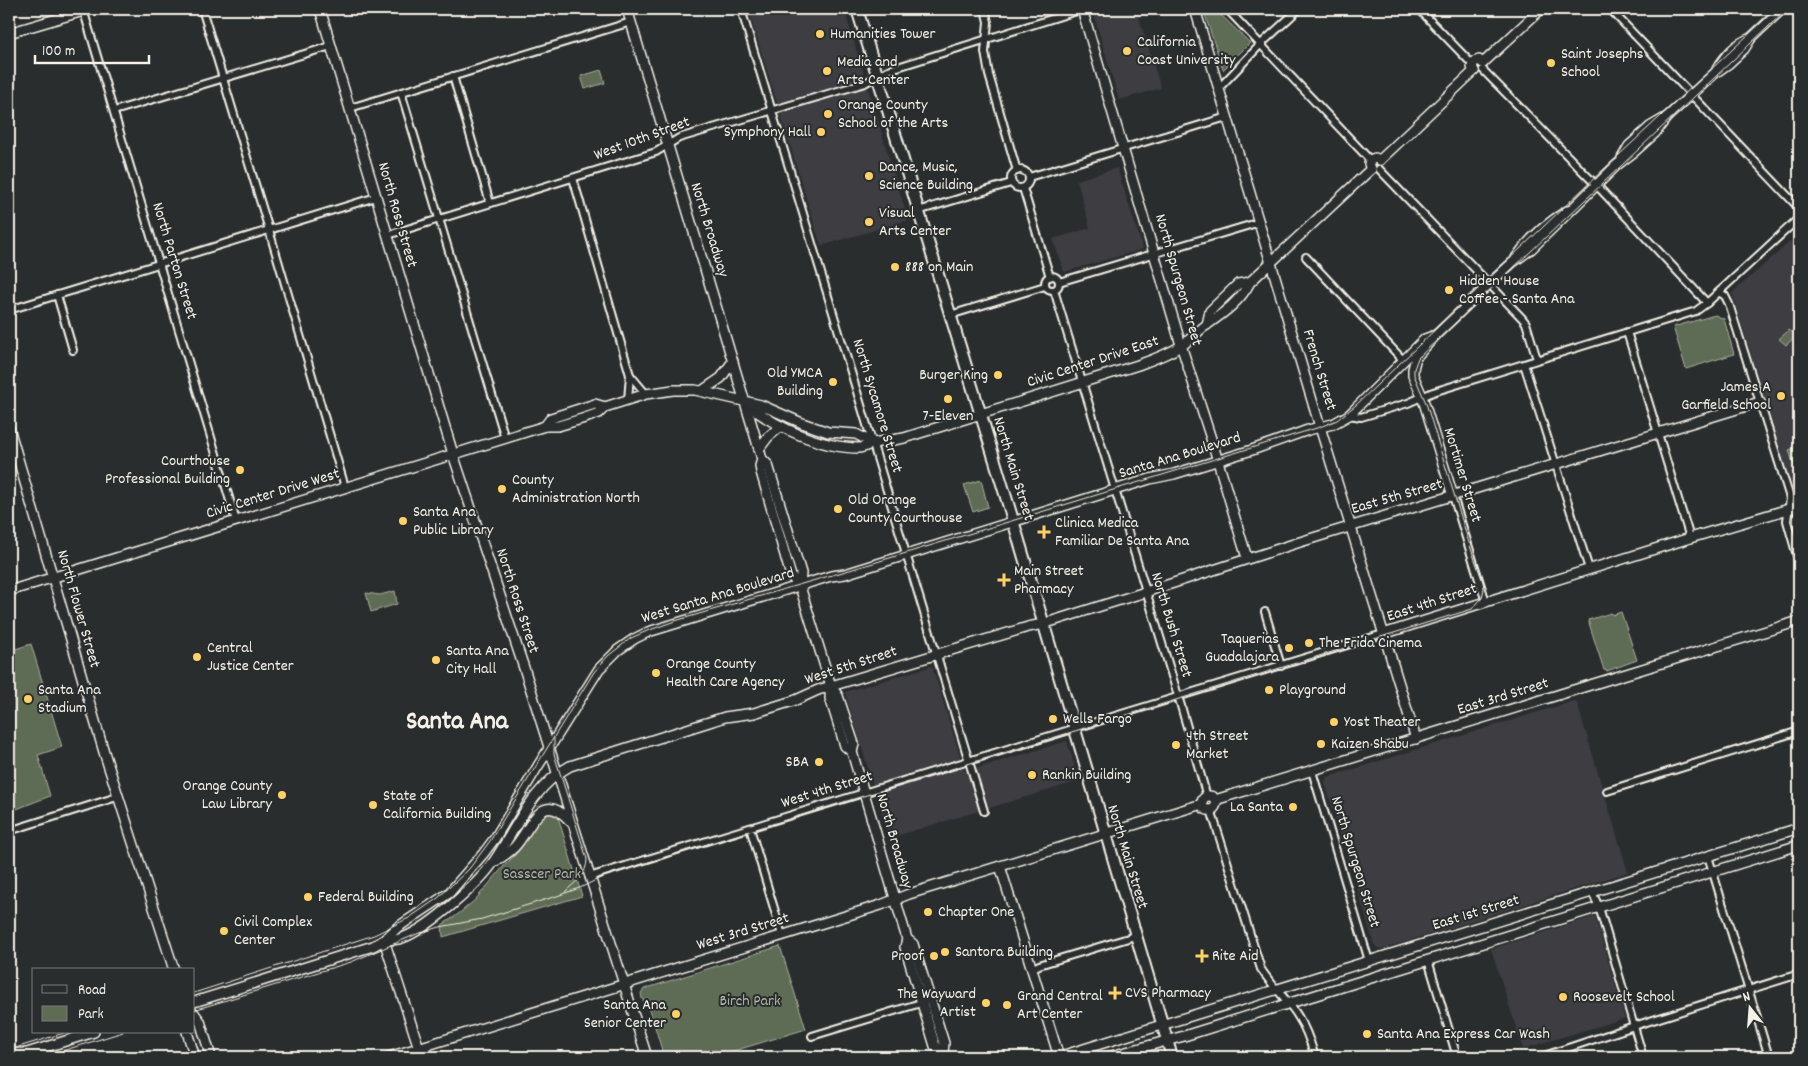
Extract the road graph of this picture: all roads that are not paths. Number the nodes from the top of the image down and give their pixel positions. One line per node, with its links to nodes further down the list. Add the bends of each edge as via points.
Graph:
1 (86, 9): 17 (main road); 29 (street, North Parton Street)
2 (202, 9): 24 (street)
3 (320, 9): 20 (main road, North Ross Street)
4 (627, 9): 16 (main road, North Broadway)
5 (741, 9): 30 (street, North Sycamore Street)
6 (857, 9): 23 (main road, North Main Street)
7 (985, 9): 18 (street)
8 (1083, 9): 18 (street, West 10th Street); 33 (main road, North Spurgeon Street)
9 (1195, 9): 25 (main road, French Street)
10 (1227, 9): 19 (street)
11 (1299, 9): 19 (street)
12 (1419, 9): 21 (street)
13 (1541, 9): 21 (main road, Civic Center Drive East)
14 (1610, 9): 27 (street)
15 (1782, 9): 27 (main road, via 1751,38 1732,49 1715,73)
16 (631, 22): 22 (street); 32 (main road, North Broadway)
17 (9, 33)
18 (987, 39): 23 (street, West 10th Street); 35 (street, via 984,52 989,75)
19 (1261, 44): 25 (street); 34 (street)
20 (331, 46): 24 (street); 28 (main road, North Ross Street)
21 (1478, 67): 34 (main road, Civic Center Drive East); 39 (street)
22 (453, 76): 26 (street); 42 (street)
23 (877, 76): 30 (street, West 10th Street, via 865,83); 44 (main road, North Main Street)
24 (223, 79): 29 (street); 48 (street)
25 (1219, 88): 31 (main road, French Street)
26 (401, 92): 28 (street); 46 (street)
27 (1692, 94): 39 (main road); 43 (street)
28 (350, 108): 41 (main road, North Ross Street)
29 (114, 111): 53 (street, North Parton Street)
30 (772, 111): 32 (street, West 10th Street, via 681,138); 87 (street, North Sycamore Street)
31 (1228, 117): 33 (street); 47 (main road, French Street)
32 (668, 145): 37 (street, West 10th Street, via 654,153); 70 (main road, North Broadway)
33 (1124, 148): 36 (street); 50 (main road, North Spurgeon Street)
34 (1375, 164): 52 (main road, Civic Center Drive East); 56 (street)
35 (1017, 171): 36 (street, via 1026,172); 38 (street, via 1011,177)
36 (1029, 177): 40 (street)
37 (573, 178): 42 (street, West 10th Street); 72 (street)
38 (1012, 183): 40 (street); 44 (street)
39 (1596, 185): 56 (main road, via 1573,207 1553,219); 61 (street)
40 (1023, 188): 54 (street)
41 (376, 197): 48 (street); 49 (main road, North Ross Street)
42 (490, 203): 46 (street, West 10th Street)
43 (1799, 208)
44 (918, 211): 63 (main road, North Main Street)
45 (1799, 218): 59 (street)
46 (440, 219): 49 (street, West 10th Street); 86 (street)
47 (1260, 222): 50 (street); 52 (main road, French Street)
48 (269, 230): 53 (street); 92 (street)
49 (388, 235): 89 (main road, North Ross Street)
50 (1155, 254): 55 (street); 66 (main road, North Spurgeon Street)
51 (1306, 257): 69 (street)
52 (1271, 262): 66 (main road, Civic Center Drive East, via 1217,319); 84 (main road, French Street)
53 (159, 264): 60 (street); 98 (street, North Parton Street)
54 (1050, 277): 55 (street); 57 (street)
55 (1058, 282): 58 (street)
56 (1489, 284): 65 (main road); 68 (street, via 1526,323)
57 (1045, 286): 58 (street); 63 (street)
58 (1054, 290): 73 (street, North Bush Street)
59 (1719, 292): 61 (street); 79 (street, via 1729,304)
60 (57, 295): 62 (street); 67 (street)
61 (1707, 303): 64 (street, via 1696,311)
62 (9, 310)
63 (950, 315): 80 (main road, North Main Street)
64 (1627, 332): 68 (street); 85 (street)
65 (1436, 335): 69 (main road, Santa Ana Boulevard, via 1425,339); 76 (main road, Mortimer Street, via 1416,358 1413,369)
66 (1181, 346): 73 (main road, Civic Center Drive East, via 1138,365); 90 (main road, North Spurgeon Street)
67 (73, 350)
68 (1537, 359): 71 (street)
69 (1403, 360): 81 (main road, Santa Ana Boulevard)
70 (733, 361): 74 (main road, via 721,378); 78 (main road, North Broadway)
71 (1524, 364): 76 (street); 91 (street)
72 (630, 375): 75 (street); 77 (street)
73 (1083, 382): 80 (main road, Civic Center Drive East); 93 (street, North Bush Street)
74 (702, 391): 75 (main road, Civic Center Drive West, via 673,390); 78 (main road, Civic Center Drive West)
75 (646, 394): 77 (main road, Civic Center Drive West)
76 (1422, 396): 81 (street, via 1361,417); 94 (main road, Mortimer Street)
77 (628, 400): 86 (main road, Civic Center Drive West, via 584,418 558,426 548,422)
78 (745, 402): 82 (main road, Civic Center Drive West, via 761,416); 87 (main road, Civic Center Drive West, via 761,405 828,432 856,434); 88 (main road, North Broadway)
79 (1760, 402): 85 (main road, East 5th Street); 96 (street, via 1790,498)
80 (981, 414): 87 (main road, Civic Center Drive West, via 904,438); 99 (main road, North Main Street)
81 (1349, 415): 84 (main road, Santa Ana Boulevard)
82 (781, 426): 87 (main road, Civic Center Drive West, via 830,444 861,448); 88 (main road)
83 (9, 428): 106 (main road, North Flower Street)
84 (1320, 428): 90 (main road, Santa Ana Boulevard); 100 (main road, French Street)
85 (1658, 434): 91 (main road, East 5th Street); 101 (street)
86 (505, 438): 89 (main road, Civic Center Drive West)
87 (873, 443): 102 (street, North Sycamore Street)
88 (759, 449): 107 (main road, North Broadway, via 761,472 791,576)
89 (453, 454): 92 (main road, Civic Center Drive West); 122 (main road, North Ross Street)
90 (1218, 460): 93 (main road, Santa Ana Boulevard); 103 (main road, North Spurgeon Street)
91 (1555, 465): 94 (main road, East 5th Street); 105 (street)
92 (345, 487): 98 (main road, Civic Center Drive West)
93 (1115, 491): 97 (main road, Santa Ana Boulevard); 109 (street, North Bush Street)
94 (1453, 496): 100 (main road, East 5th Street); 110 (street, Mortimer Street)
95 (1799, 506): 96 (main road, East 4th Street)
96 (1788, 510): 101 (main road, East 4th Street); 104 (street, via 1787,521)
97 (1047, 511): 99 (main road, West Santa Ana Boulevard)
98 (236, 521): 106 (main road, Civic Center Drive West)
99 (1013, 522): 102 (main road, West Santa Ana Boulevard); 113 (main road, North Main Street)
100 (1350, 526): 103 (main road, East 5th Street); 114 (main road, French Street)
101 (1690, 538): 105 (main road, East 4th Street)
102 (906, 554): 107 (main road, West Santa Ana Boulevard); 115 (street, North Sycamore Street)
103 (1247, 558): 109 (main road, East 5th Street)
104 (1799, 563)
105 (1589, 569): 110 (main road, East 4th Street)
106 (53, 577): 108 (main road, Civic Center Drive West); 128 (main road, North Flower Street)
107 (800, 586): 117 (main road, North Broadway); 122 (main road, West Santa Ana Boulevard, via 667,625 634,639 599,669)
108 (9, 591)
109 (1146, 592): 113 (main road, East 5th Street); 118 (street, North Bush Street)
110 (1486, 602): 114 (main road, East 4th Street)
111 (1265, 612): 116 (street)
112 (1799, 622): 121 (main road, East 3rd Street)
113 (1043, 624): 115 (main road, West 5th Street); 119 (main road, North Main Street)
114 (1384, 634): 116 (street, East 4th Street); 121 (main road, French Street)
115 (936, 654): 117 (main road, West 5th Street); 123 (street, North Sycamore Street)
116 (1281, 666): 118 (street, East 4th Street)
117 (831, 686): 125 (main road, West 5th Street, via 754,713 725,718 570,766); 127 (main road, North Broadway, via 838,696 854,744 852,752)
118 (1179, 697): 119 (street, East 4th Street); 129 (street, North Bush Street)
119 (1074, 729): 123 (street, West 4th Street); 136 (main road, North Main Street)
120 (1799, 731): 126 (street)
121 (1416, 739): 124 (main road, East 3rd Street)
122 (549, 749): 125 (main road, North Ross Street); 148 (main road, West Santa Ana Boulevard, via 495,838 470,870 448,893)
123 (969, 760): 127 (street, West 4th Street); 131 (street, North Sycamore Street)
124 (1312, 771): 129 (main road, East 3rd Street); 150 (street, North Spurgeon Street)
125 (556, 774): 132 (main road, North Ross Street); 139 (main road, West Santa Ana Boulevard, via 534,800)
126 (1607, 791)
127 (864, 793): 133 (street, West 4th Street); 144 (main road, North Broadway)
128 (117, 796): 135 (street); 151 (main road, North Flower Street)
129 (1208, 801): 130 (main road, via 1206,810); 136 (main road, East 3rd Street)
130 (1211, 810): 155 (street, via 1261,969)
131 (984, 812)
132 (571, 822): 139 (main road, via 562,812 542,810 510,852); 142 (main road, North Ross Street)
133 (750, 828): 142 (street, West 4th Street); 146 (street)
134 (1799, 828): 138 (main road, East 1st Street)
135 (9, 830)
136 (1105, 834): 140 (main road, West 3rd Street); 147 (main road, North Main Street)
137 (1799, 845): 141 (main road, East 1st Street)
138 (1708, 856): 141 (street); 143 (main road, East 1st Street)
139 (494, 862): 148 (main road, West Santa Ana Boulevard, via 465,894 436,917 401,938)
140 (1000, 866): 144 (main road, West 3rd Street); 152 (main road)
141 (1713, 872): 145 (main road, East 1st Street); 156 (street)
142 (589, 877): 154 (main road, North Ross Street)
143 (1592, 892): 145 (street); 150 (main road, East 1st Street)
144 (895, 899): 146 (main road, West 3rd Street); 157 (main road, North Broadway, via 907,938 913,944)
145 (1600, 907): 149 (main road, East 1st Street); 162 (street)
146 (782, 935): 154 (main road, West 3rd Street)
147 (1135, 936): 152 (street); 161 (main road, North Main Street)
148 (384, 940): 158 (main road, West Santa Ana Boulevard, via 362,950); 167 (main road)
149 (1428, 960): 159 (main road, East 1st Street); 179 (street)
150 (1369, 961): 155 (main road, East 1st Street)
151 (173, 968)
152 (1032, 969): 175 (main road)
153 (1799, 974): 156 (street)
154 (623, 984): 167 (main road, West 3rd Street); 174 (main road, North Ross Street)
155 (1276, 990): 159 (street); 161 (main road, East 1st Street)
156 (1748, 990): 162 (street); 182 (street)
157 (926, 1001): 165 (street); 170 (main road, North Broadway, via 944,1043)
158 (195, 1002)
159 (1288, 1004): 166 (main road, East 1st Street); 178 (street, via 1299,1017)
160 (195, 1014): 172 (main road)
161 (1162, 1025): 166 (main road, North Main Street); 175 (main road, East 1st Street)
162 (1634, 1026): 180 (street); 181 (street)
163 (88, 1034): 169 (main road)
164 (188, 1034): 171 (main road)
165 (812, 1036)
166 (1166, 1041): 176 (main road, East 1st Street); 177 (main road, North Main Street)
167 (419, 1048): 173 (main road, West 3rd Street)
168 (9, 1054): 169 (main road)
169 (23, 1055)
170 (943, 1055)
171 (195, 1057)
172 (211, 1057)
173 (389, 1057)
174 (647, 1057)
175 (1058, 1057)
176 (1108, 1057)
177 (1172, 1057)
178 (1315, 1057)
179 (1458, 1057)
180 (1541, 1057)
181 (1643, 1057)
182 (1769, 1057)

